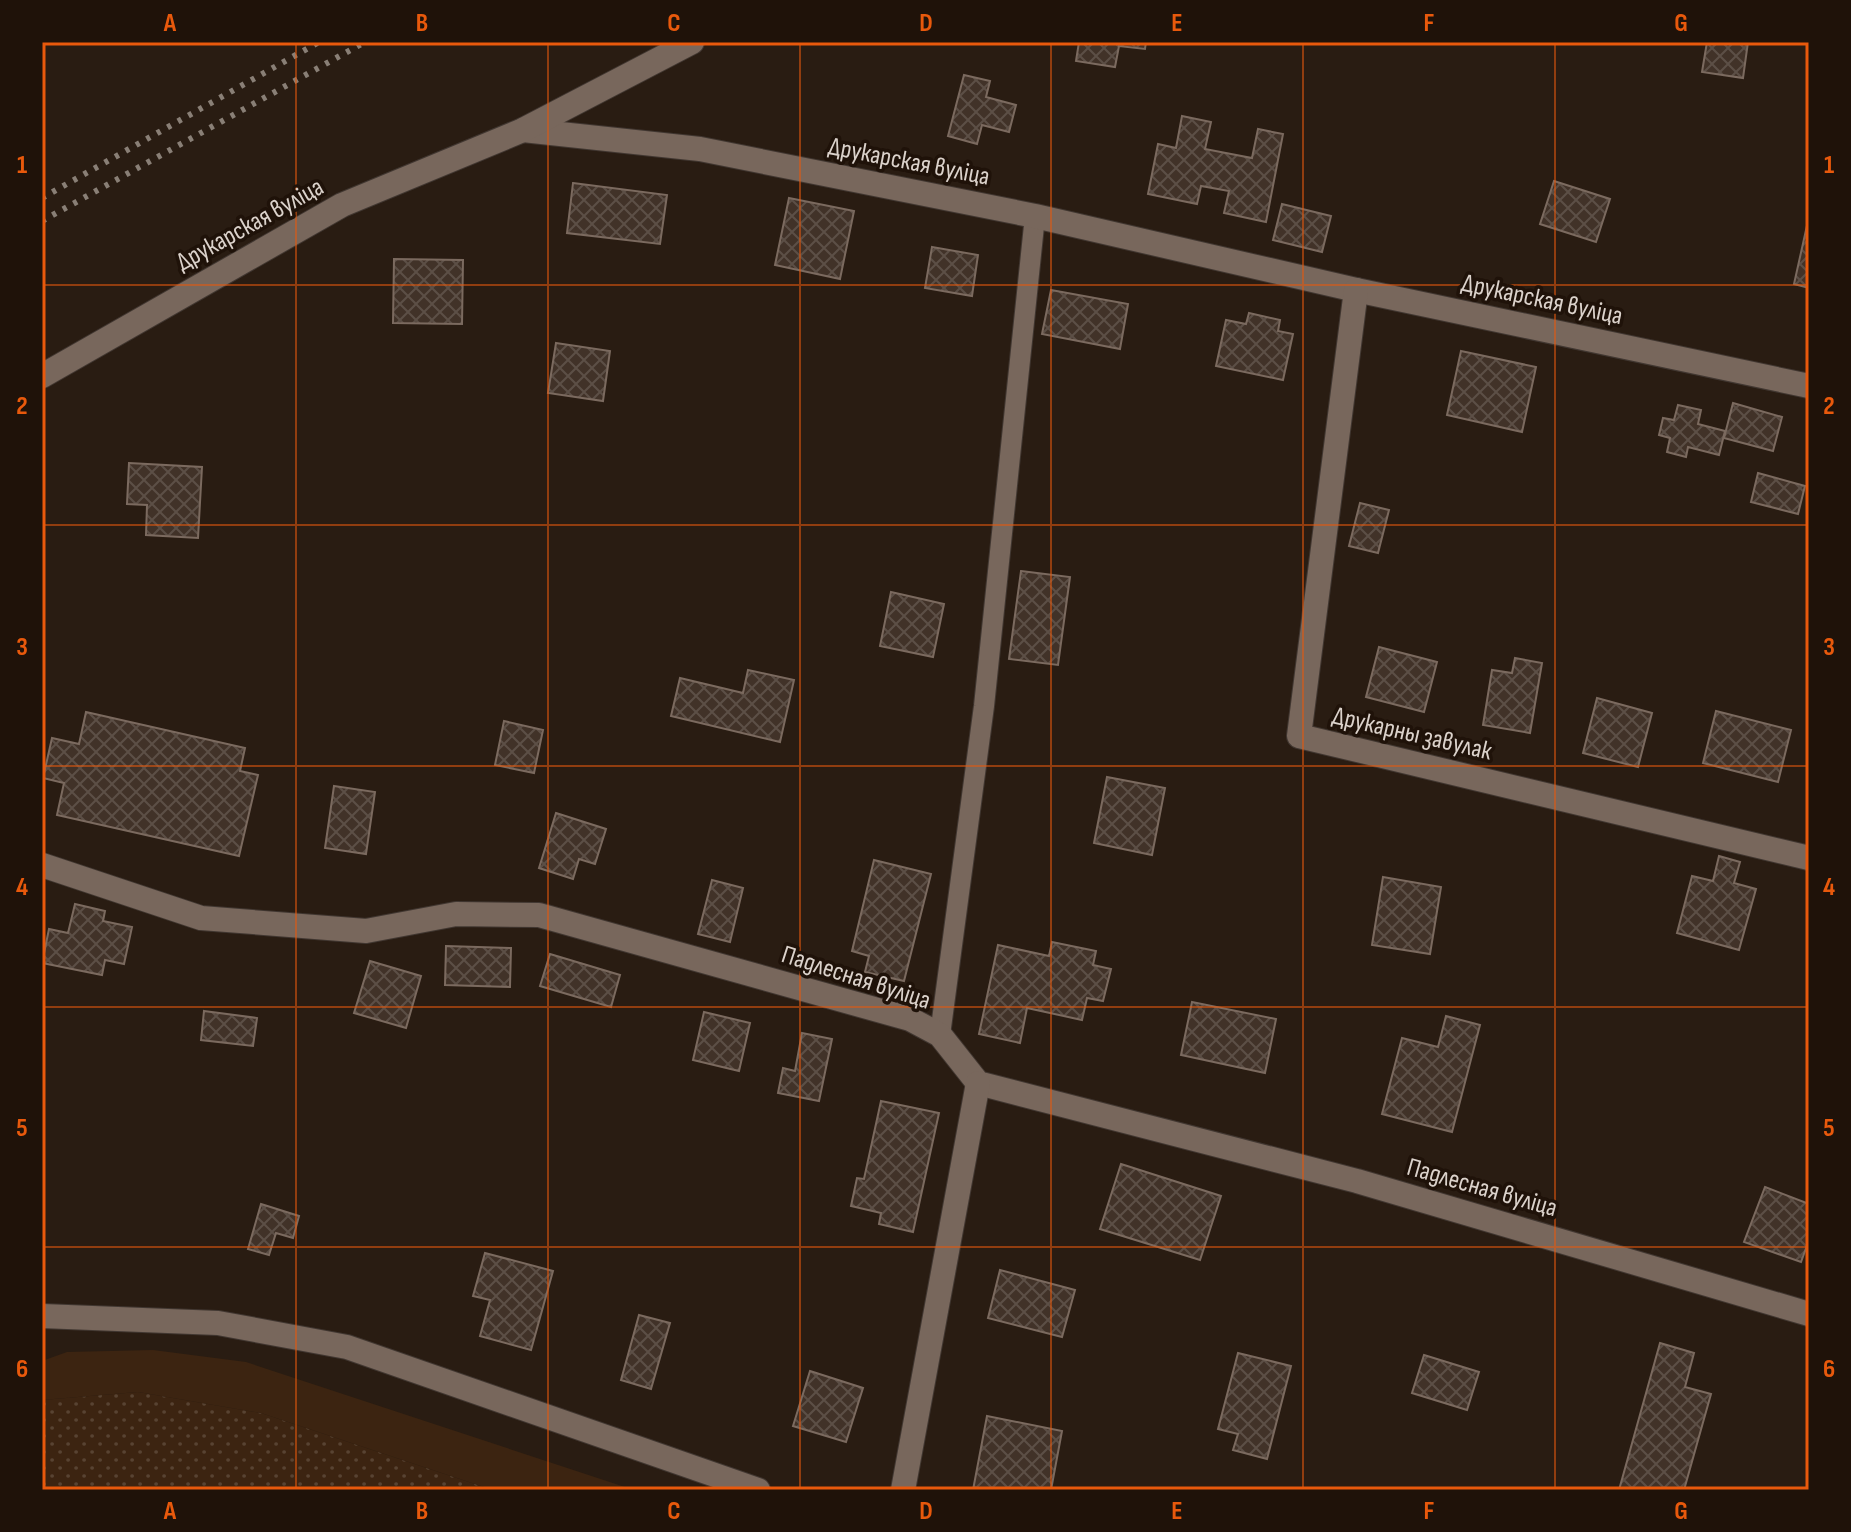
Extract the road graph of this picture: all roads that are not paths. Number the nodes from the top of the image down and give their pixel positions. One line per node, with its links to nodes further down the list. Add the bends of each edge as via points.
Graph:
1 (692, 42): 2 (street)
2 (523, 130): 3 (street, Друкарская вуліца, via 700,149); 5 (street, Друкарская вуліца, via 342,205)
3 (1035, 216): 4 (street, Друкарская вуліца); 9 (lane, via 984,706)
4 (1356, 290): 6 (street, Друкарская вуліца); 7 (street, Друкарны завулак, via 1299,736)
5 (42, 376)
6 (1809, 386)
7 (1809, 858)
8 (42, 865): 9 (street, Падлесная вуліца, via 201,918 366,931 456,914 539,915 910,1019)
9 (940, 1035): 10 (street, Падлесная вуліца)
10 (978, 1083): 11 (street, Падлесная вуліца, via 1357,1181); 14 (street)
11 (1809, 1314)
12 (42, 1316): 13 (street, via 218,1323 347,1347)
13 (758, 1490)
14 (903, 1490)

